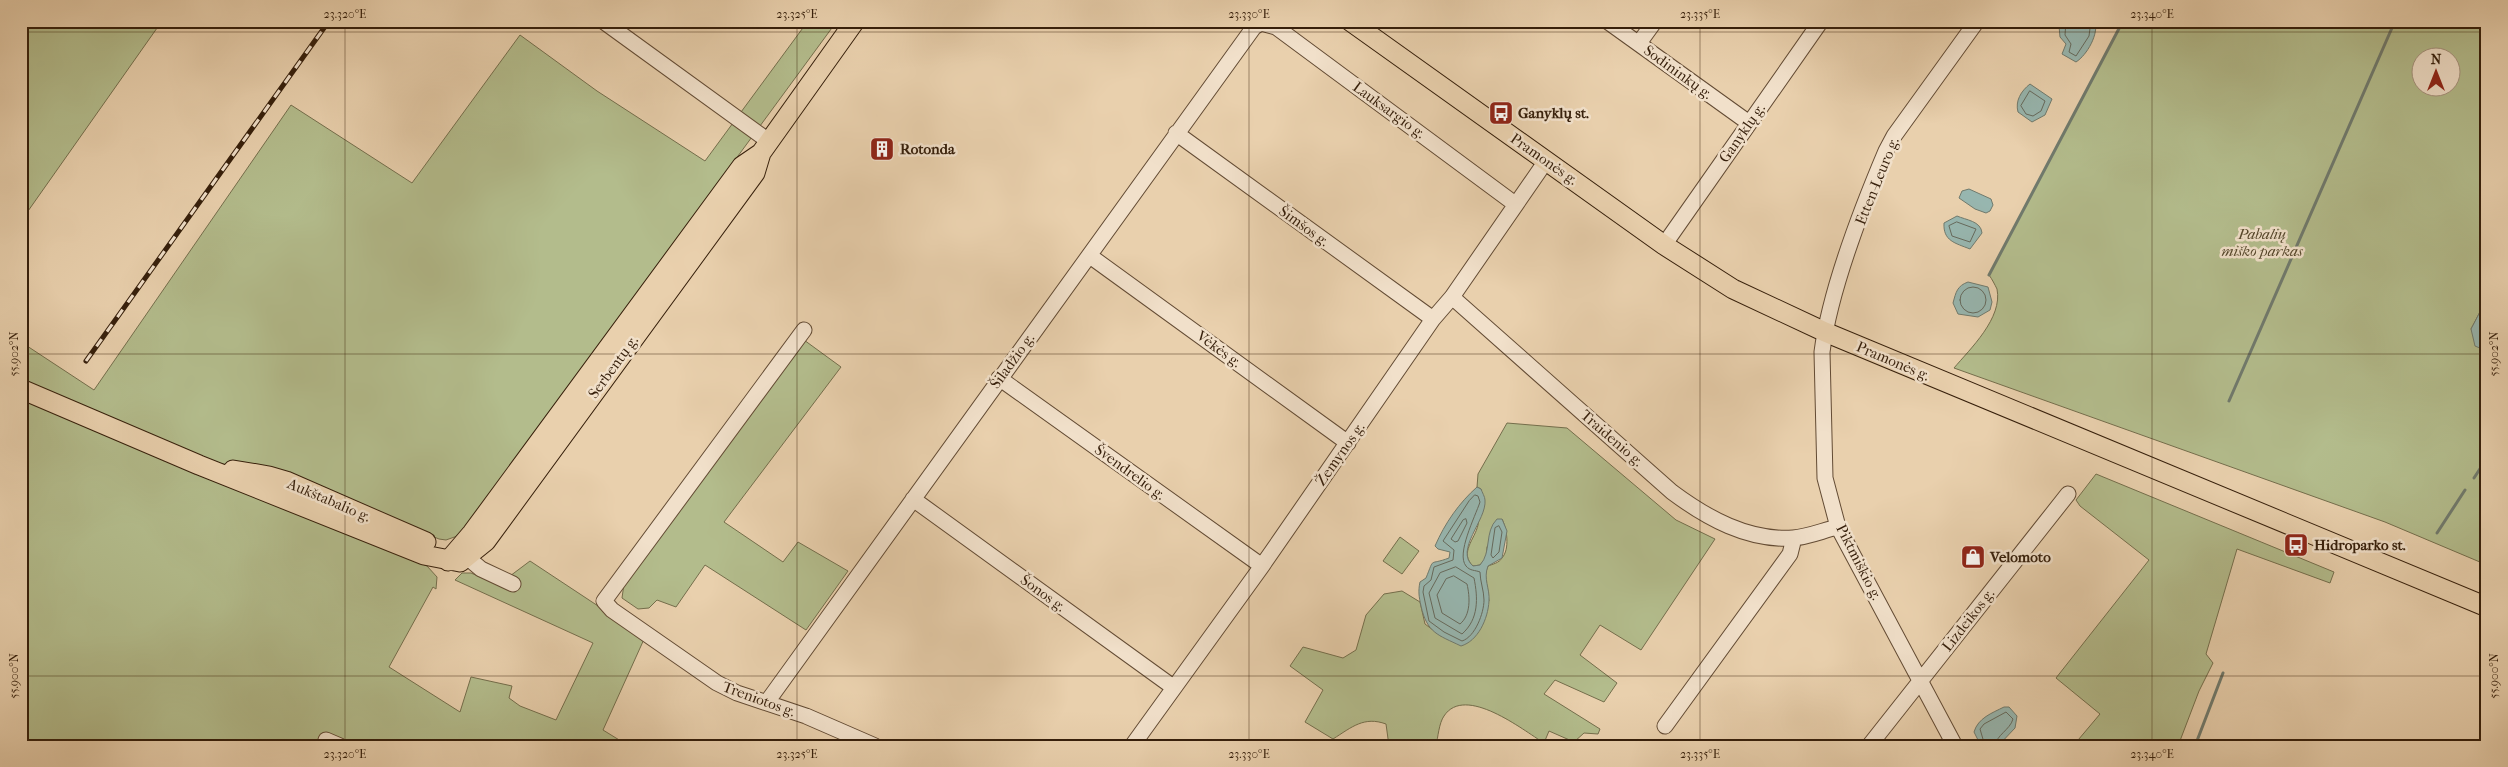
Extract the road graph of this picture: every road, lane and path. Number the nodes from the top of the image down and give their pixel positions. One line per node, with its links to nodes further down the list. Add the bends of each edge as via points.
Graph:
1 (602, 21): 12 (street)
2 (856, 21): 12 (main road, Serbentų g.)
3 (1350, 21): 13 (main road, Pramonės g.)
4 (1607, 21): 9 (street, Sodininkų g.)
5 (1655, 21): 9 (street)
6 (1821, 21): 10 (street, Ganyklų g.)
7 (1977, 21): 20 (street, Etten-Leuro g., via 1886,151 1862,212)
8 (1261, 23): 11 (street, Šiladžio g., via 1254,27); 14 (street, Lauksargio g., via 1276,27)
9 (1639, 43): 10 (street, Sodininkų g.)
10 (1749, 123): 15 (street, Ganyklų g.)
11 (1176, 133): 16 (street, Šiladžio g.); 18 (street, Šimšos g.)
12 (765, 148): 28 (main road, Serbentų g., via 750,181 486,541)
13 (1546, 161): 14 (street, Žemynos g.); 15 (main road, Pramonės g.)
14 (1515, 204): 17 (street, Žemynos g.)
15 (1664, 245): 20 (main road, Pramonės g., via 1733,289)
16 (1090, 256): 21 (street, Šiladžio g.); 23 (street, Vėkės g.)
17 (1452, 297): 18 (street, Žemynos g.); 27 (street, Traidenio g., via 1672,492 1699,512 1749,532)
18 (1433, 319): 23 (street, Žemynos g.)
19 (804, 330): 34 (street, Treniotos g., via 604,601 612,610 717,683)
20 (1825, 332): 26 (street, Piktmiškio g., via 1822,352 1825,478); 31 (main road, Pramonės g.)
21 (999, 378): 25 (street, Šiladžio g.); 29 (street, Švendrelio g.)
22 (21, 389): 28 (main road, Aukštabalio g., via 199,465 286,481)
23 (1348, 443): 29 (street, Žemynos g.)
24 (2068, 494): 32 (street, Lizdeikos g.)
25 (913, 499): 33 (street, Šonos g.); 34 (street, Šiladžio g.)
26 (1838, 527): 27 (street, Traidenio g.); 32 (street, Piktmiškio g.)
27 (1794, 538): 35 (street, via 1790,554)
28 (456, 557): 30 (street)
29 (1262, 566): 33 (street, Žemynos g.)
30 (513, 584)
31 (2487, 607)
32 (1921, 680): 40 (street, Lizdeikos g.); 41 (street, Piktmiškio g.)
33 (1173, 687): 39 (street, Žemynos g.)
34 (767, 702): 38 (street, Treniotos g.)
35 (1665, 726)
36 (326, 740): 37 (street)
37 (340, 746)
38 (875, 746)
39 (1132, 746)
40 (1869, 746)
41 (1955, 746)

